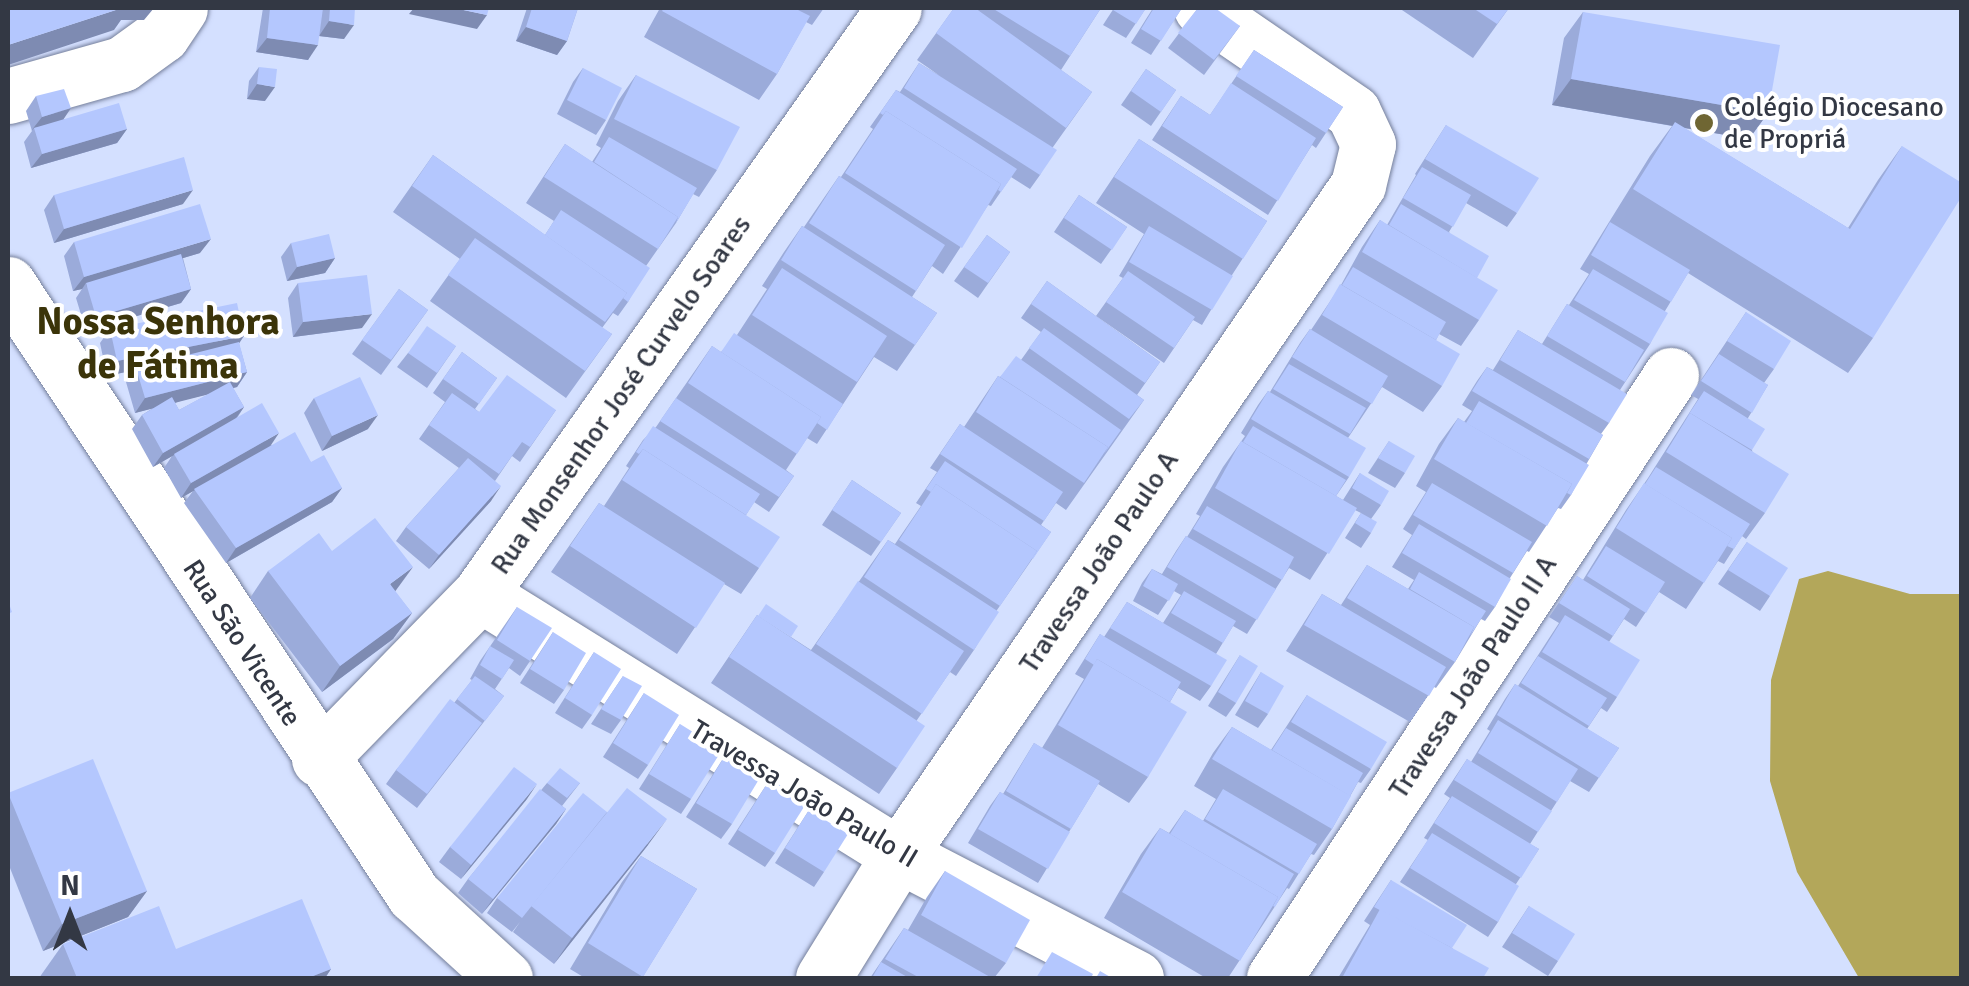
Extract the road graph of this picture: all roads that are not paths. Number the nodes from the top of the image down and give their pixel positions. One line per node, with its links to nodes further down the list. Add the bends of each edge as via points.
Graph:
1 (180, 8): 4 (street, via 162,34 122,64)
2 (894, 8): 7 (street, Rua Monsenhor José Curvelo Soares)
3 (1201, 8): 9 (street, Travessa João Paulo A, via 1353,112 1368,144 1358,184)
4 (8, 96)
5 (8, 284): 8 (street, Rua São Vicente)
6 (1671, 375): 13 (street, Travessa João Paulo II A)
7 (480, 594): 8 (street, Rua Monsenhor José Curvelo Soares); 9 (street, Travessa João Paulo II)
8 (319, 760): 10 (street, Rua São Vicente, via 414,895)
9 (899, 855): 11 (street, Travessa João Paulo A); 12 (street, Travessa João Paulo II)
10 (505, 978)
11 (823, 978)
12 (1136, 978)
13 (1274, 978)

